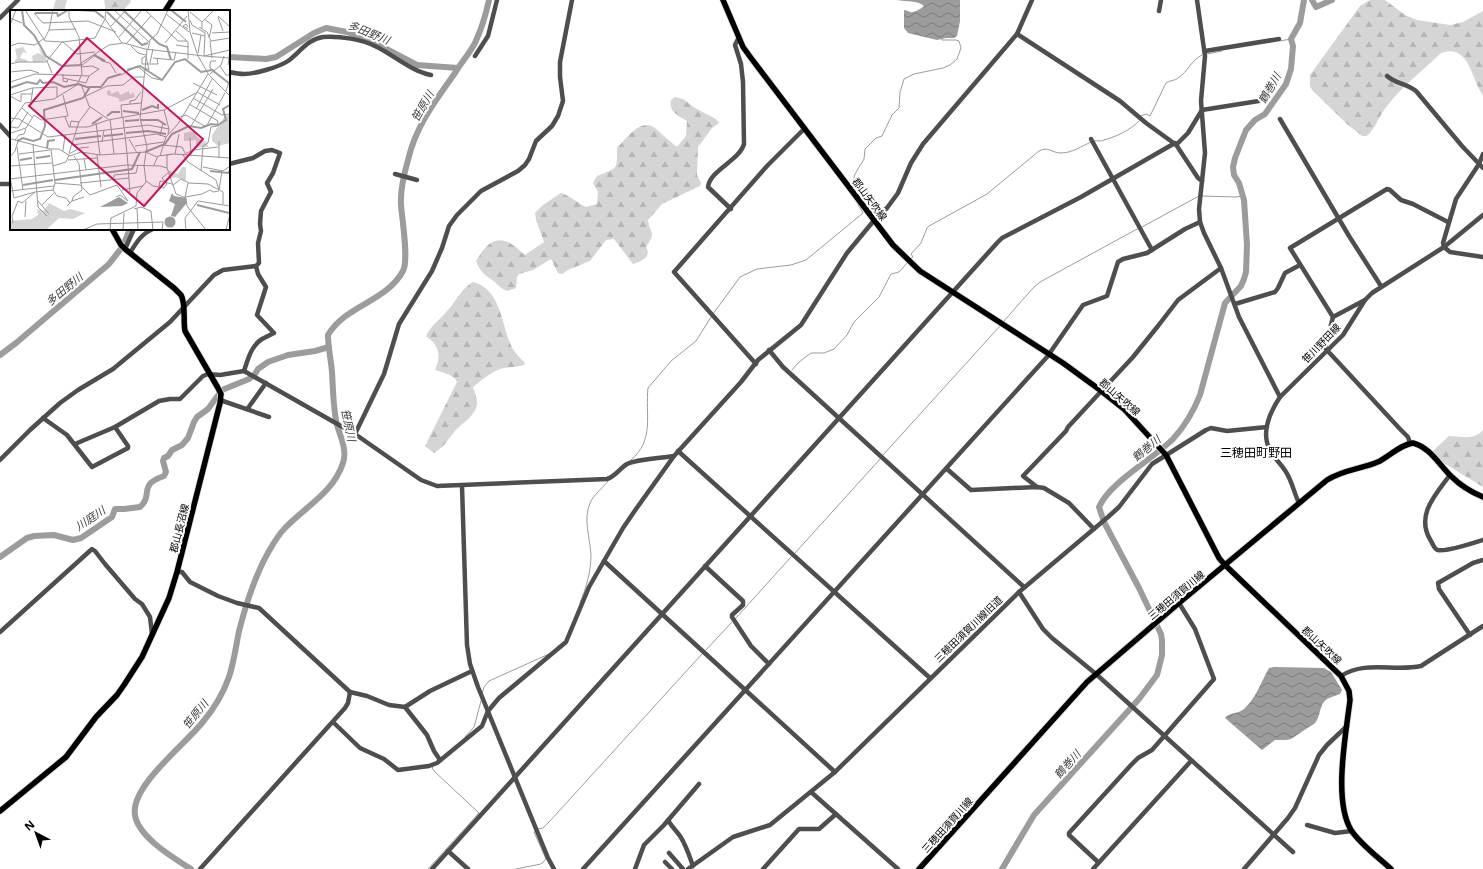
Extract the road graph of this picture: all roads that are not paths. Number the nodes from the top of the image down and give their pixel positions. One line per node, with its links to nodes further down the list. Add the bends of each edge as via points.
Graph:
1 (18, 0): 11 (street)
2 (172, 0): 9 (main road)
3 (498, 0): 16 (street, via 488,36)
4 (572, 0): 73 (street, via 560,62 563,101 558,116 552,126 536,141 529,159 518,171 481,191 449,224 432,270 399,324 384,374)
5 (723, 0): 13 (main road, 郡山矢吹線)
6 (1032, 0): 12 (street)
7 (1161, 0): 10 (street)
8 (1197, 0): 15 (street)
9 (166, 10)
10 (1159, 11)
11 (0, 18)
12 (1017, 34): 27 (street, via 1120,101); 38 (street, via 923,144 911,163 898,193)
13 (739, 37): 24 (main road, 郡山矢吹線, via 743,47); 35 (street, via 735,45 743,82 744,144 740,152 709,182 708,187)
14 (1279, 39): 15 (street)
15 (1205, 51): 21 (street)
16 (475, 56)
17 (230, 72): 18 (street, via 253,73 278,66 288,61 311,41 323,38 367,42)
18 (431, 76)
19 (1387, 76): 30 (street, via 1416,91)
20 (1265, 100): 21 (street)
21 (1201, 111): 27 (street, via 1188,133); 34 (street, via 1205,153)
22 (1280, 119): 37 (street)
23 (0, 125): 25 (street)
24 (804, 129): 35 (street); 38 (main road, 郡山矢吹線)
25 (10, 137)
26 (1091, 139): 32 (street)
27 (1176, 144): 32 (street); 34 (street)
28 (1483, 154): 30 (street)
29 (230, 164): 49 (street, via 253,158 265,151 280,153 267,183 271,192 261,211 259,263)
30 (1481, 166): 40 (street, via 1456,199)
31 (395, 174): 33 (street)
32 (1113, 179): 45 (street); 52 (street, via 1002,238)
33 (417, 180)
34 (1202, 181): 39 (street)
35 (730, 209): 60 (street, via 674,272)
36 (1483, 215): 44 (street, 笹川野田線)
37 (1339, 218): 40 (street, via 1388,189 1401,200); 48 (street, via 1290,248); 51 (street)
38 (874, 220): 52 (main road, 郡山矢吹線, via 910,263); 57 (street, via 836,269 801,325)
39 (1200, 222): 45 (street); 50 (street)
40 (1448, 222): 44 (street)
41 (134, 230): 46 (street)
42 (151, 230): 46 (street, via 138,239)
43 (113, 231): 46 (main road, 郡山長沼線)
44 (1444, 247): 47 (street, via 1450,252); 51 (street, 笹川野田線)
45 (1152, 250): 59 (street, via 1118,262 1107,296 1083,305)
46 (128, 251): 55 (main road, 郡山長沼線, via 181,295)
47 (1483, 257)
48 (1300, 265): 54 (street, via 1285,272 1275,292); 56 (street)
49 (256, 266): 55 (street, via 218,272); 61 (street, via 266,287 257,315 274,333 251,350)
50 (1221, 268): 54 (street); 64 (street, via 1178,300 1152,335)
51 (1381, 286): 53 (street, 笹川野田線)
52 (953, 292): 59 (main road, 郡山矢吹線); 70 (street)
53 (1365, 300): 56 (street); 58 (street, 笹川野田線, via 1343,335)
54 (1235, 304): 65 (street, via 1239,317)
55 (183, 309): 62 (main road, 郡山長沼線, via 185,331); 69 (street, via 113,370 66,398)
56 (1333, 317): 58 (street, via 1325,348)
57 (769, 350): 60 (street); 70 (street, via 783,367)
58 (1327, 351): 65 (street, 笹川野田線); 74 (street, via 1408,437)
59 (1050, 355): 64 (main road, 郡山矢吹線); 80 (street)
60 (756, 364): 76 (street)
61 (246, 372): 62 (street); 63 (street)
62 (211, 374): 66 (main road, 郡山長沼線, via 221,394); 71 (street, via 201,377 180,399 159,401)
63 (266, 383): 67 (street); 73 (street)
64 (1102, 391): 77 (main road, 郡山矢吹線, via 1132,417); 83 (street, via 1023,476)
65 (1280, 397): 72 (street, 笹川野田線, via 1270,414)
66 (220, 399): 67 (street); 94 (main road, 郡山長沼線)
67 (248, 408): 68 (street)
68 (269, 417)
69 (43, 418): 75 (street); 79 (street)
70 (839, 418): 84 (street); 87 (street)
71 (116, 427): 75 (street); 75 (street, via 128,448 92,467)
72 (1267, 427): 77 (street, 三穂田須賀川線旧道, via 1227,431 1211,428); 86 (street, 笹川野田線, via 1270,451 1287,473)
73 (355, 434): 82 (street, via 421,480 437,486)
74 (1410, 443): 81 (main road, via 1428,450); 86 (main road, 三穂田須賀川線, via 1380,461 1331,477)
75 (75, 444)
76 (678, 451): 78 (street); 87 (street)
77 (1164, 453): 88 (street, 三穂田須賀川線旧道, via 1119,507); 92 (main road, 郡山矢吹線)
78 (674, 456): 82 (street, via 627,464 612,478 607,479); 91 (street, via 623,528)
79 (0, 460)
80 (947, 469): 83 (street, via 971,490); 84 (street)
81 (1450, 476): 85 (main road); 89 (street, via 1426,513 1424,525 1429,539 1439,550)
82 (462, 486): 105 (street, via 467,645)
83 (1037, 487): 88 (street, via 1044,488 1069,503)
84 (923, 495): 95 (street); 96 (street)
85 (1483, 497)
86 (1299, 503): 92 (main road, 三穂田須賀川線)
87 (750, 516): 93 (street); 96 (street)
88 (1094, 529): 95 (street, 三穂田須賀川線旧道)
89 (1483, 540)
90 (1483, 560): 103 (street, via 1438,583 1438,589)
91 (604, 561): 99 (street); 112 (street, via 585,594 566,642 499,698)
92 (1225, 565): 98 (main road, 三穂田須賀川線); 107 (main road, 郡山矢吹線)
93 (705, 566): 99 (street); 104 (street, via 743,601 743,605 732,617 751,646)
94 (178, 572): 102 (main road, 郡山長沼線); 110 (street, via 182,572 188,581 218,596 259,608)
95 (1024, 587): 97 (street, 三穂田須賀川線旧道)
96 (834, 592): 104 (street); 108 (street)
97 (1019, 592): 106 (street, via 1046,633); 108 (street, 三穂田須賀川線旧道)
98 (1179, 603): 106 (main road, 三穂田須賀川線); 115 (street, via 1195,629 1214,679)
99 (662, 614): 109 (street); 119 (street)
100 (1483, 626): 103 (street)
101 (0, 632): 102 (street, via 92,549 142,604 150,617)
102 (152, 634): 122 (main road, 郡山長沼線, via 142,657 124,685 66,757)
103 (1470, 635): 107 (street, via 1421,666 1376,667 1348,671)
104 (769, 664): 109 (street)
105 (472, 671): 111 (street, via 430,691); 112 (street)
106 (1096, 674): 115 (street); 144 (main road, 三穂田須賀川線)
107 (1341, 676): 114 (main road, 郡山矢吹線, via 1350,695)
108 (930, 678): 118 (street, 三穂田須賀川線旧道)
109 (746, 690): 118 (street); 138 (street)
110 (350, 692): 111 (street); 113 (street, via 347,706)
111 (404, 708): 116 (street, via 427,735)
112 (488, 711): 116 (street, via 482,726); 119 (street)
113 (333, 722): 116 (street, via 360,748 398,770 429,766); 134 (street)
114 (1347, 726): 126 (main road, 郡山矢吹線, via 1342,799); 127 (street, via 1319,755 1295,808)
115 (1164, 736): 117 (street); 132 (street, via 1150,752 1131,765 1068,833)
116 (440, 760)
117 (1191, 760): 127 (street); 132 (street)
118 (835, 772): 121 (street, 三穂田須賀川線旧道)
119 (514, 777): 128 (street); 137 (street)
120 (699, 784): 124 (street)
121 (811, 792): 123 (street); 133 (street, 三穂田須賀川線旧道, via 770,825 736,836)
122 (0, 811)
123 (836, 814): 142 (street, via 819,829 798,830); 143 (street)
124 (668, 820): 133 (street, via 689,853); 139 (street, via 644,845)
125 (1308, 825): 126 (street, via 1335,833)
126 (1352, 831): 147 (main road, 郡山矢吹線)
127 (1274, 835): 129 (street); 146 (street)
128 (448, 851): 135 (street); 136 (street)
129 (1293, 852)
130 (669, 853): 141 (street)
131 (665, 862): 140 (street)
132 (1098, 862): 145 (street)
133 (690, 867)
134 (200, 869)
135 (432, 869)
136 (468, 869)
137 (554, 869)
138 (583, 869)
139 (635, 869)
140 (672, 869)
141 (683, 869)
142 (763, 869)
143 (898, 869)
144 (920, 869)
145 (1093, 869)
146 (1244, 869)
147 (1391, 869)

